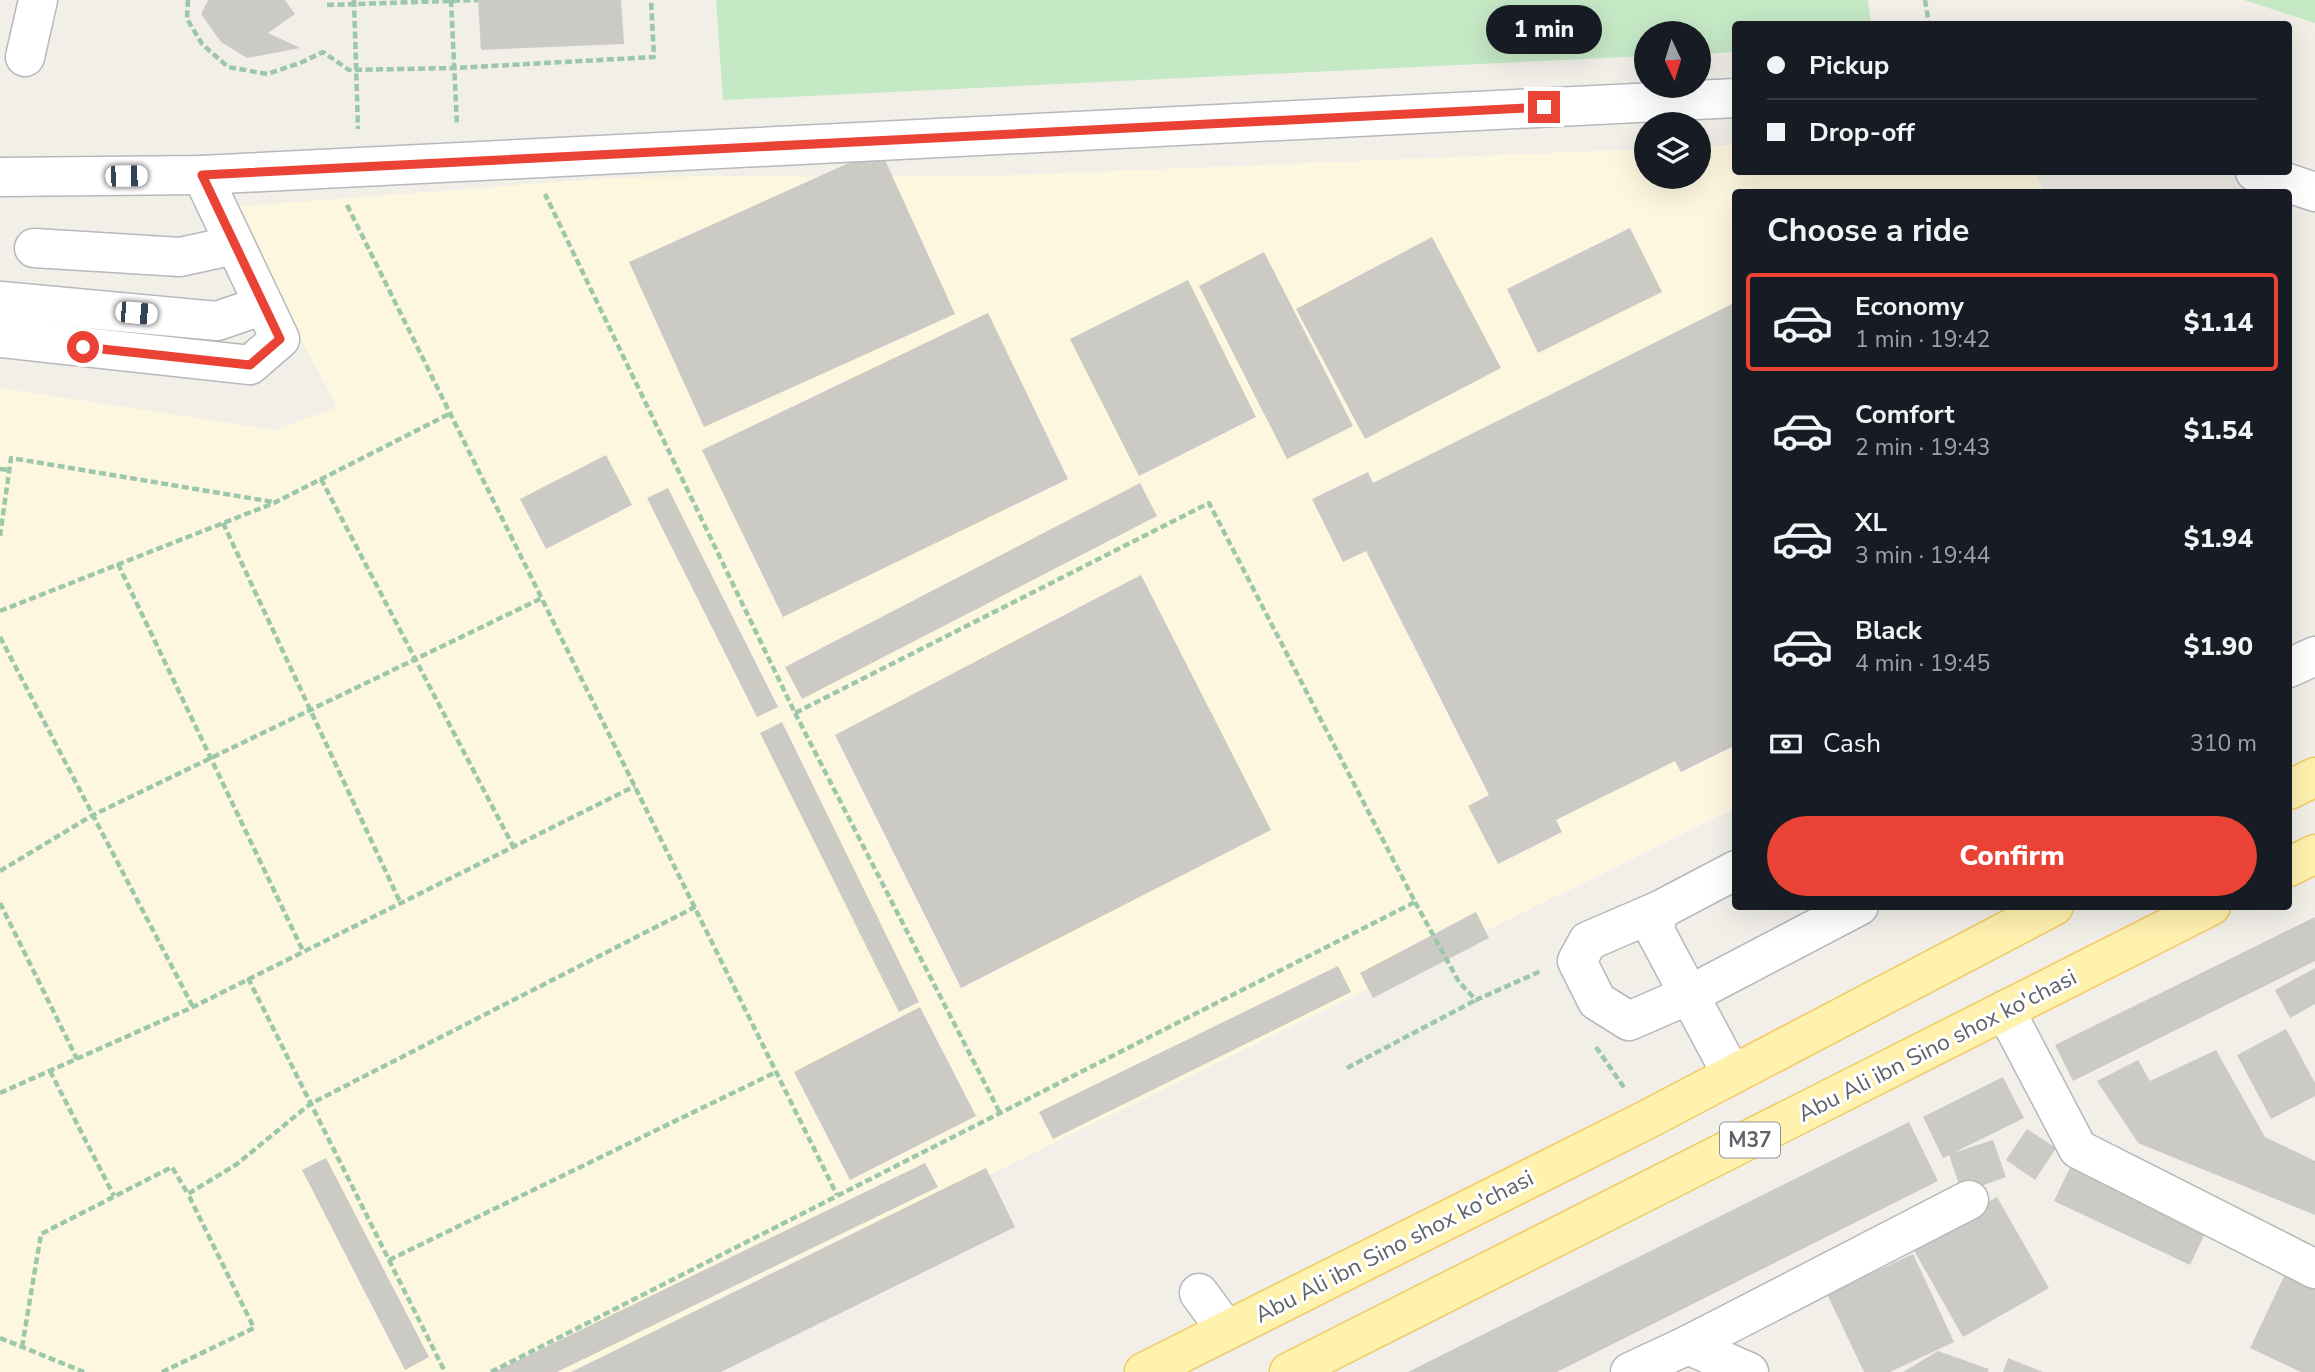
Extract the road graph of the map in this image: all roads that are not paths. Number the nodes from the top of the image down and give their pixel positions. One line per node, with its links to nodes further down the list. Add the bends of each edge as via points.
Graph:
1 (38, 0): 2 (lane)
2 (25, 57)
3 (1732, 98): 4 (lane)
4 (202, 175): 6 (lane); 8 (lane)
5 (2264, 175): 7 (lane)
6 (0, 177)
7 (2315, 192)
8 (235, 245): 9 (lane, via 180,257); 11 (lane)
9 (33, 248)
10 (1, 301): 11 (lane, via 217,321)
11 (264, 305): 12 (lane, via 280,339 250,365)
12 (0, 338)
13 (2315, 656): 14 (lane)
14 (2292, 667)
15 (2315, 777): 16 (main road)
16 (2292, 788)
17 (2315, 854): 18 (main road)
18 (2292, 866)
19 (1732, 872): 20 (lane)
20 (1660, 910): 24 (lane, via 1654,929); 24 (lane, via 1588,941 1577,961 1597,1001 1629,1021)
21 (1851, 910): 24 (lane)
22 (2046, 910): 26 (main road, Abu Ali ibn Sino shox ko'chasi)
23 (2203, 910): 25 (main road, Abu Ali ibn Sino shox ko'chasi / M37)
24 (1689, 995): 26 (lane)
25 (2005, 1010): 28 (lane, via 2078,1149); 33 (main road, Abu Ali ibn Sino shox ko'chasi / M37)
26 (1732, 1075): 30 (main road, Abu Ali ibn Sino shox ko'chasi)
27 (1969, 1200): 31 (lane)
28 (2315, 1269)
29 (1199, 1293): 30 (lane)
30 (1226, 1330): 32 (main road, Abu Ali ibn Sino shox ko'chasi)
31 (1688, 1345): 34 (lane); 35 (lane)
32 (1144, 1372)
33 (1289, 1372)
34 (1630, 1372)
35 (1749, 1372)

